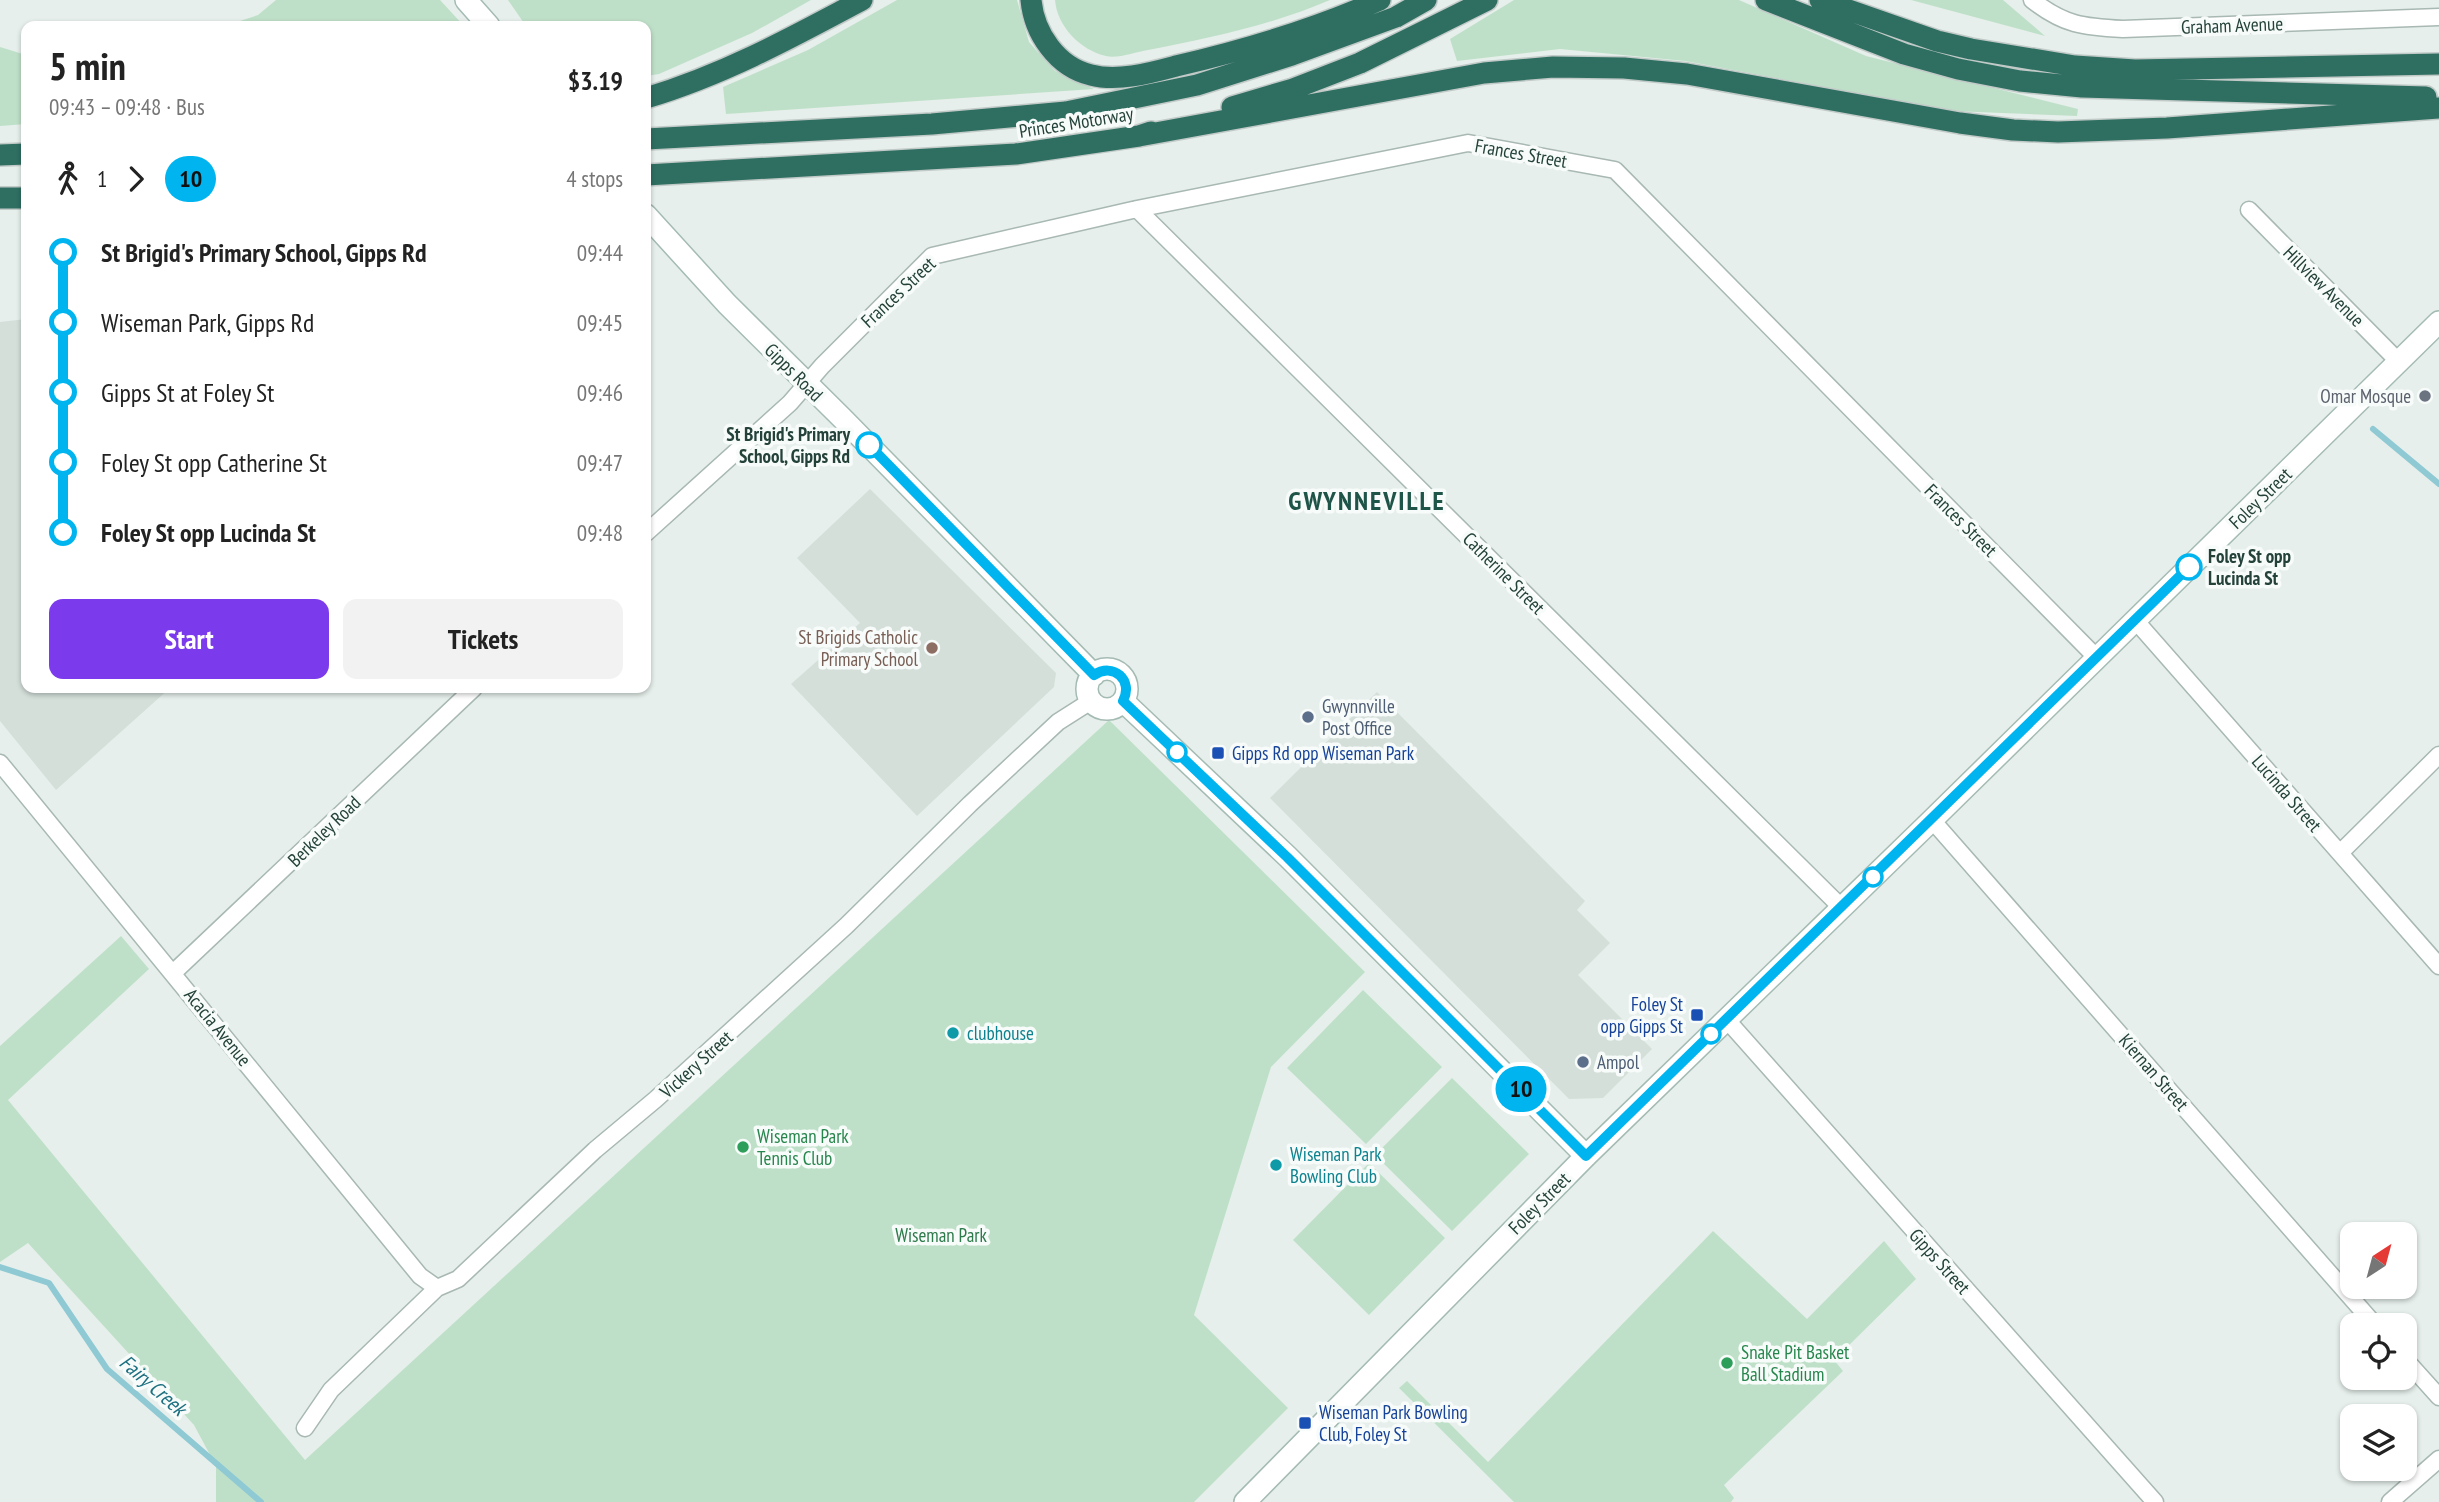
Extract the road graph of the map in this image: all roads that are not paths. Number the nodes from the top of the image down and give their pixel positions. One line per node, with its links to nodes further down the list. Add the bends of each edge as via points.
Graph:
1 (466, 0): 11 (main road)
2 (862, 0): 13 (highway, via 761,54)
3 (1031, 0): 4 (highway, via 1038,29 1053,51 1078,70 1105,77 1199,61)
4 (1380, 0)
5 (1426, 0): 17 (highway, Princes Motorway, via 1396,17 1197,85 1066,112)
6 (1488, 0): 16 (highway, Princes Motorway, via 1360,63 1293,89)
7 (1766, 0): 14 (highway, via 1903,54 2020,81)
8 (1820, 0): 12 (highway, via 1937,41 2075,66 2135,70)
9 (2032, 0): 10 (street, Graham Avenue, via 2052,16 2083,27 2123,29)
10 (2439, 17)
11 (485, 21)
12 (2439, 64)
13 (651, 96)
14 (2439, 98)
15 (2439, 108): 16 (highway, via 2167,128 2013,130 1687,74 1553,67 1484,73)
16 (1139, 136): 20 (highway, Princes Motorway, via 1016,154)
17 (651, 139)
18 (21, 154): 19 (highway)
19 (0, 155)
20 (651, 175)
21 (0, 198): 22 (highway)
22 (21, 198)
23 (1137, 209): 28 (street, Frances Street, via 932,256); 31 (street, Frances Street, via 1468,143 1615,170); 40 (street, Catherine Street)
24 (2249, 210): 27 (street, Hillview Avenue)
25 (651, 221): 28 (main road, Gipps Road)
26 (2439, 321): 27 (main road, Foley Street)
27 (2398, 361): 30 (main road, Foley Street)
28 (807, 385): 29 (street); 32 (main road, Gipps Road)
29 (651, 528)
30 (2135, 620): 31 (main road, Foley Street); 39 (street, Lucinda Street)
31 (2097, 657): 38 (main road, Foley Street)
32 (1094, 675): 34 (main road, via 1088,684); 35 (main road, via 1105,670 1123,677 1127,689)
33 (469, 693): 42 (street, Berkeley Road)
34 (1091, 701): 35 (main road, via 1107,709); 45 (street, Vickery Street, via 1058,722 845,926 458,1279)
35 (1123, 701): 44 (main road, via 1296,865)
36 (2439, 755): 39 (street)
37 (0, 763): 42 (street, Acacia Avenue)
38 (1932, 820): 40 (main road, Foley Street); 46 (street, Kiernan Street)
39 (2340, 853): 41 (street, Lucinda Street)
40 (1842, 908): 43 (main road, Foley Street)
41 (2439, 966)
42 (173, 973): 45 (street, Acacia Avenue, via 420,1276)
43 (1726, 1019): 44 (main road, Foley Street); 52 (street, Gipps Street)
44 (1586, 1156): 51 (main road, Foley Street)
45 (437, 1288): 49 (street, Vickery Street, via 331,1390)
46 (2364, 1313)
47 (2417, 1372): 48 (street)
48 (2439, 1397)
49 (305, 1428)
50 (2439, 1459): 53 (street)
51 (1245, 1502)
52 (2155, 1502)
53 (2390, 1502)

